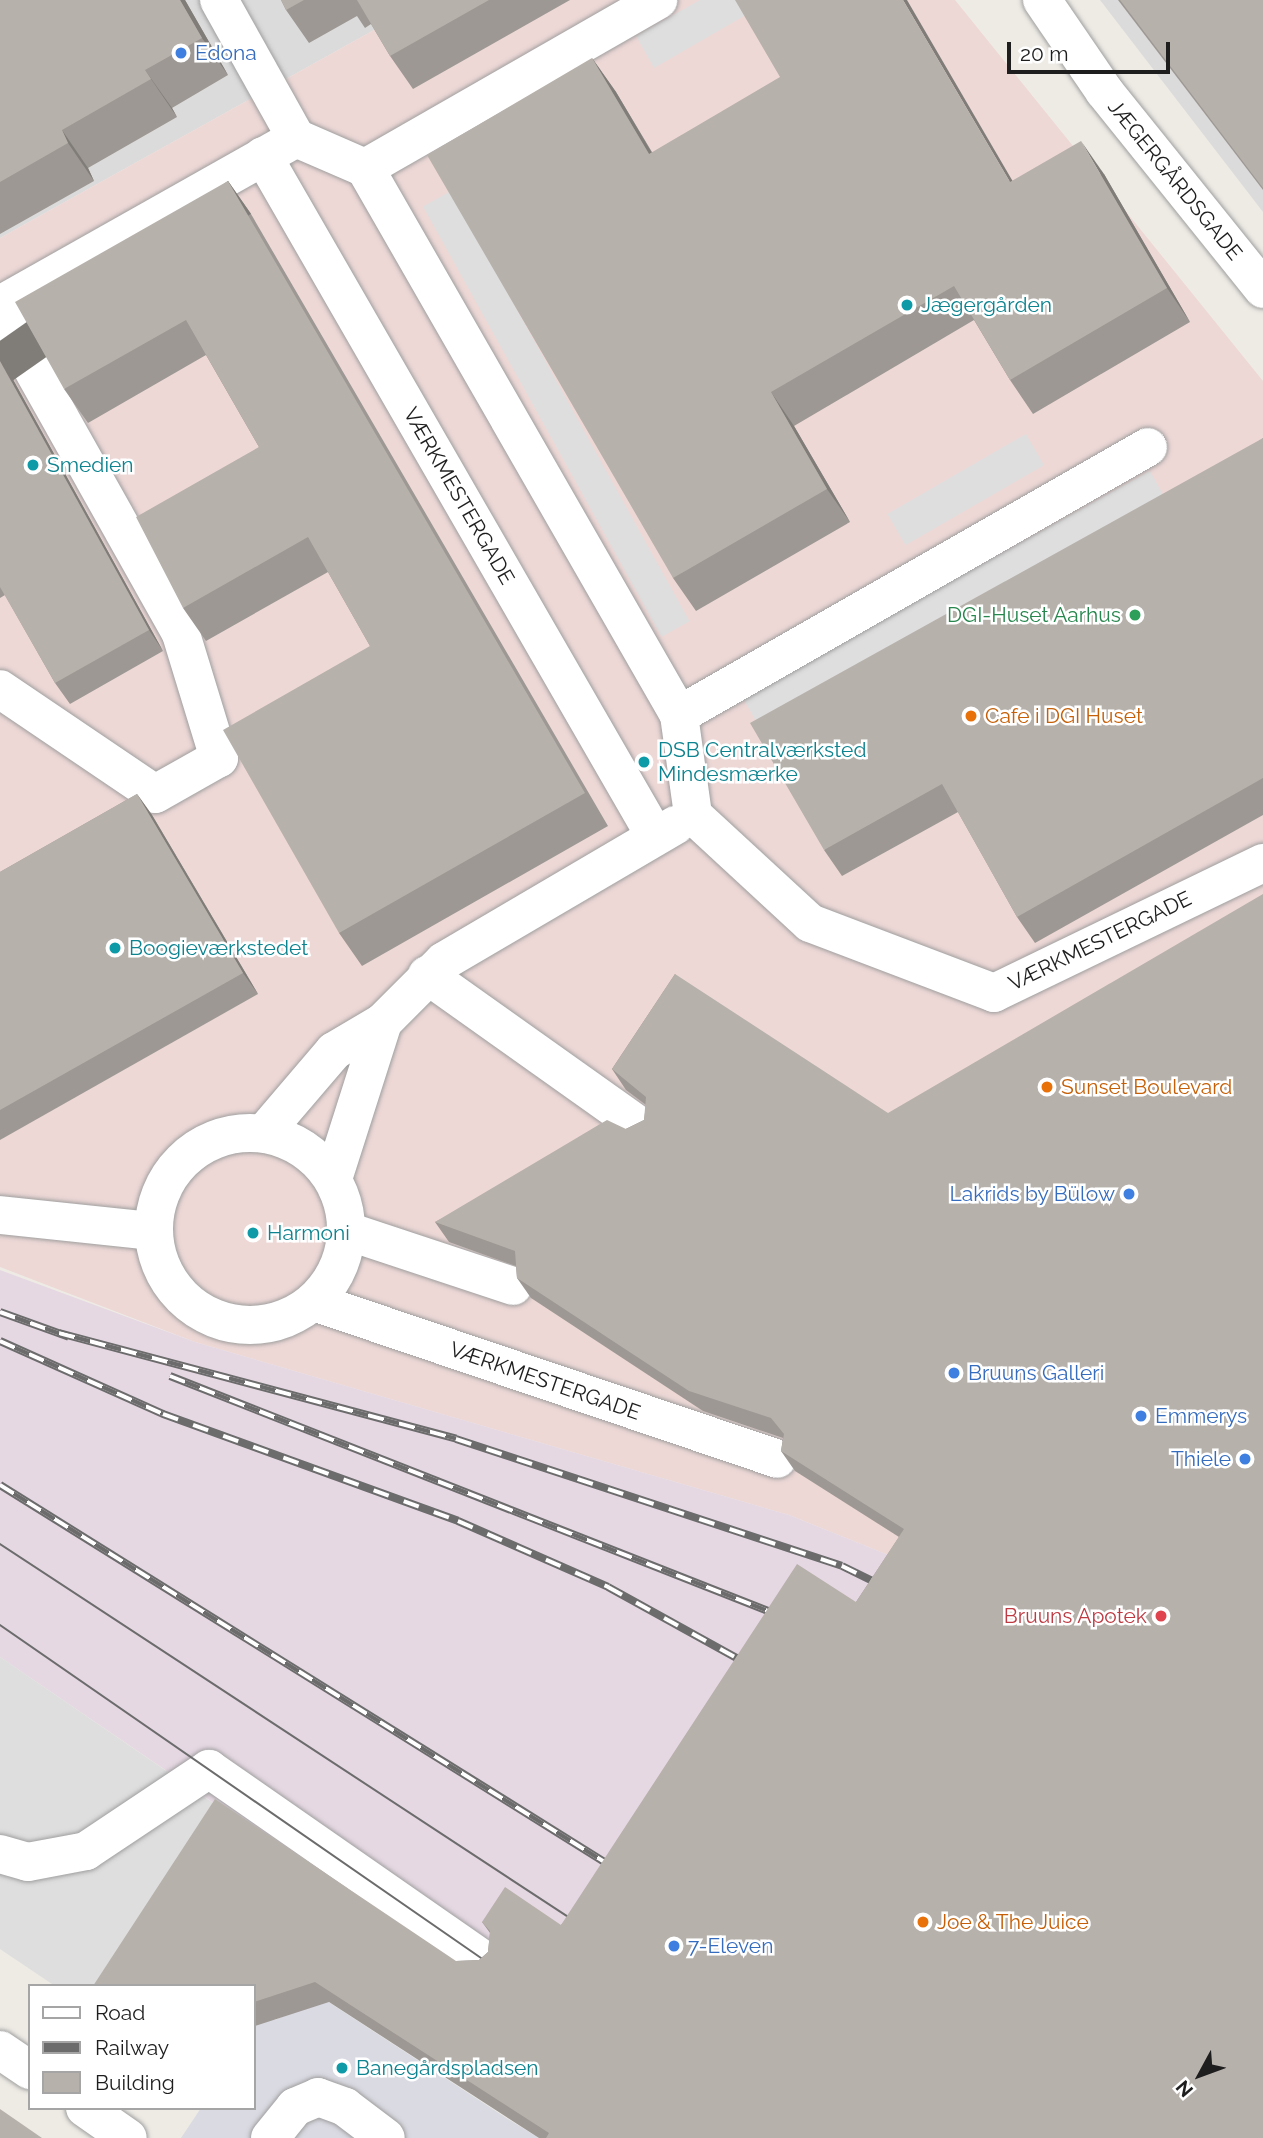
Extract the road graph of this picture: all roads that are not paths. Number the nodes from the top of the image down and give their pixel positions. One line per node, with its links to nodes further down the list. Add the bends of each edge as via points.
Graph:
1 (219, 0): 4 (street, VÆRKMESTERGADE)
2 (658, 0): 5 (street)
3 (1042, 0): 6 (street, JÆGERGÅRDSGADE, via 1104,91)
4 (280, 147): 5 (street); 7 (street); 13 (street, VÆRKMESTERGADE)
5 (365, 168): 11 (street)
6 (1263, 289)
7 (0, 305)
8 (0, 311): 10 (street, via 181,634 219,758 155,794)
9 (1148, 447): 11 (street)
10 (1, 688)
11 (679, 715): 12 (street)
12 (692, 815): 13 (street); 14 (street, VÆRKMESTERGADE, via 810,923 994,993)
13 (655, 836): 15 (street)
14 (1263, 863)
15 (435, 968): 16 (street); 17 (street)
16 (383, 1023): 18 (street, via 334,1051); 19 (street)
17 (641, 1127)
18 (264, 1133): 19 (street, via 292,1141); 21 (street, via 209,1141 186,1157 168,1178)
19 (333, 1179): 22 (street)
20 (0, 1215): 21 (street)
21 (153, 1231): 24 (street, via 174,1289 226,1323 287,1319)
22 (347, 1231): 23 (street); 24 (street, via 331,1282)
23 (513, 1286)
24 (314, 1302): 25 (street, VÆRKMESTERGADE)
25 (777, 1459)
26 (0, 1854): 27 (street, via 28,1862 86,1851 209,1769)
27 (484, 1960)
28 (0, 2050): 29 (street)
29 (28, 2069)
30 (88, 2110): 31 (street)
31 (128, 2138)
32 (270, 2138): 33 (street, via 295,2106 318,2097 345,2107)
33 (386, 2138)

